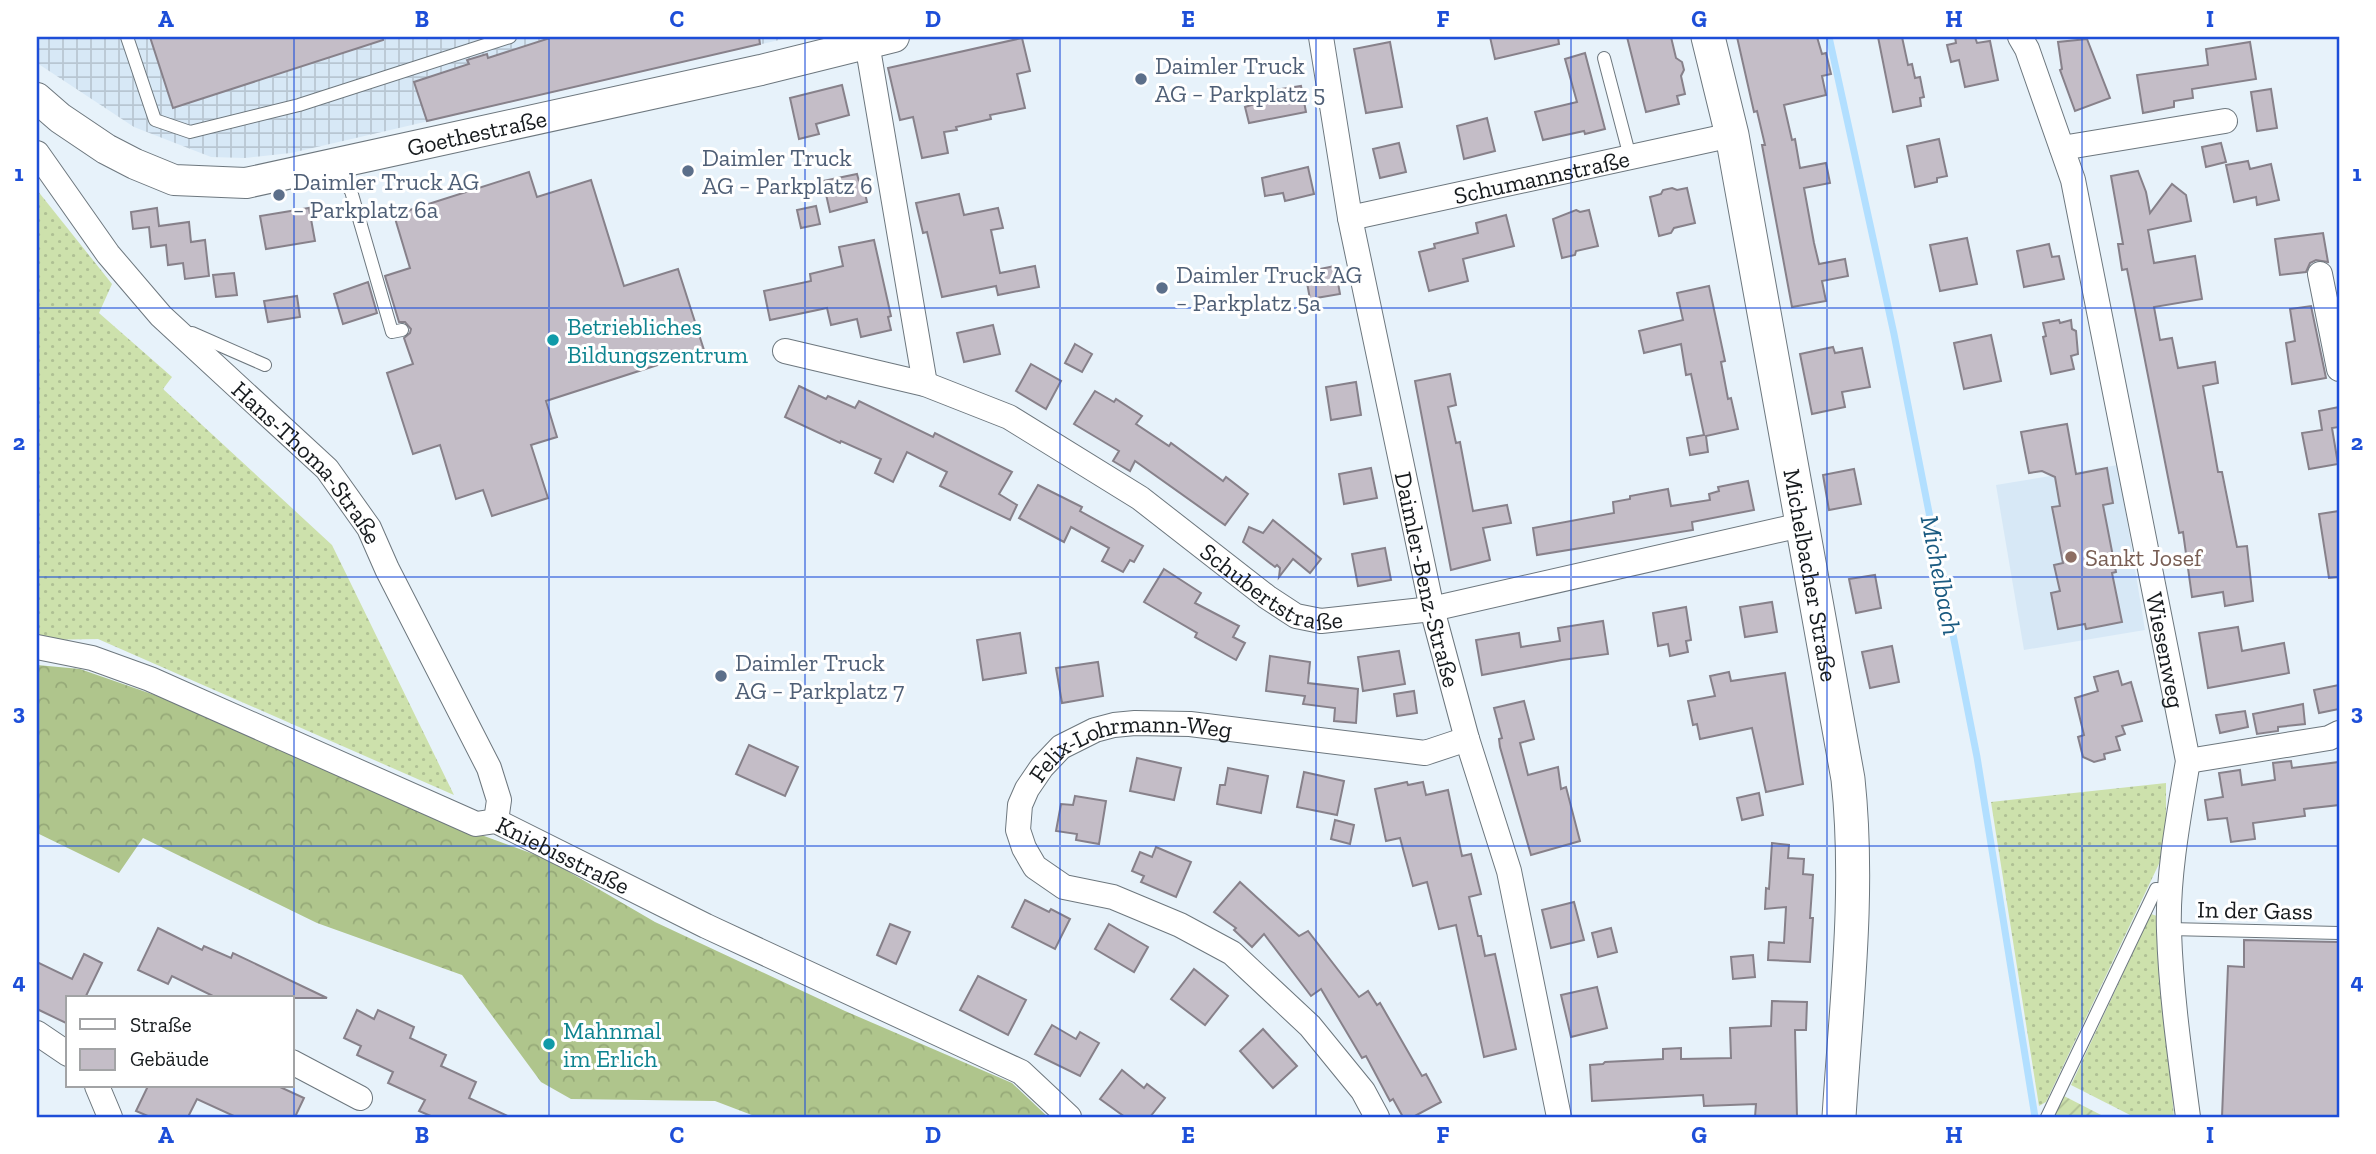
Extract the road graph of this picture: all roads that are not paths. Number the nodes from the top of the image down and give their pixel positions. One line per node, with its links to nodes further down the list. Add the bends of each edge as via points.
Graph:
1 (127, 37): 2 (lane, via 155,120 190,132 299,105)
2 (510, 37)
3 (1321, 37): 15 (street, Daimler-Benz-Straße)
4 (1708, 37): 10 (main road, Michelbacher Straße)
5 (2020, 37): 11 (street, Wiesenweg)
6 (880, 40): 14 (street, Goethestraße); 22 (street)
7 (1604, 58): 13 (lane)
8 (37, 98): 14 (street, Goethestraße, via 106,149 174,180 246,183)
9 (2225, 121): 11 (street)
10 (1732, 135): 13 (street, Schumannstraße); 23 (main road, Michelbacher Straße)
11 (2062, 148): 28 (street, Wiesenweg, via 2073,180)
12 (37, 153): 17 (street, Hans-Thoma-Straße, via 108,254)
13 (1630, 157): 15 (street, Schumannstraße)
14 (330, 165): 18 (lane, via 351,191 392,332)
15 (1350, 218): 24 (street, Daimler-Benz-Straße)
16 (2320, 274): 21 (street)
17 (161, 316): 20 (lane); 29 (street, Hans-Thoma-Straße, via 327,469 369,528 489,768 499,800)
18 (402, 330)
19 (785, 351): 22 (street, Schubertstraße)
20 (265, 365)
21 (2339, 369)
22 (925, 384): 24 (street, Schubertstraße, via 1009,417 1075,457 1140,498 1296,616 1321,621)
23 (1801, 525): 24 (street, Schubertstraße); 42 (main road, Michelbacher Straße, via 1854,832)
24 (1432, 609): 27 (street, Daimler-Benz-Straße)
25 (37, 647): 29 (street, Kniebisstraße, via 92,658 150,679 476,824)
26 (2339, 733): 28 (street)
27 (1467, 738): 40 (street, Felix-Lohrmann-Weg, via 1425,752 1191,724 1114,725 1061,747 1042,767 1020,805 1018,830 1035,867 1064,887 1113,897 1232,953 1310,1026 1363,1091); 41 (street, Daimler-Benz-Straße, via 1509,871)
28 (2188, 761): 30 (street, Wiesenweg)
29 (496, 821): 39 (street, Kniebisstraße, via 706,926 1021,1072)
30 (2171, 890): 31 (street, Wiesenweg); 43 (lane, via 2156,889)
31 (2169, 929): 32 (lane, In der Gass); 44 (street, Wiesenweg)
32 (2339, 933)
33 (37, 1033): 34 (street)
34 (66, 1053)
35 (294, 1063): 37 (street)
36 (98, 1088): 38 (street)
37 (359, 1098)
38 (110, 1117)
39 (1069, 1117)
40 (1377, 1117)
41 (1559, 1117)
42 (1839, 1117)
43 (2047, 1117)
44 (2188, 1117)

